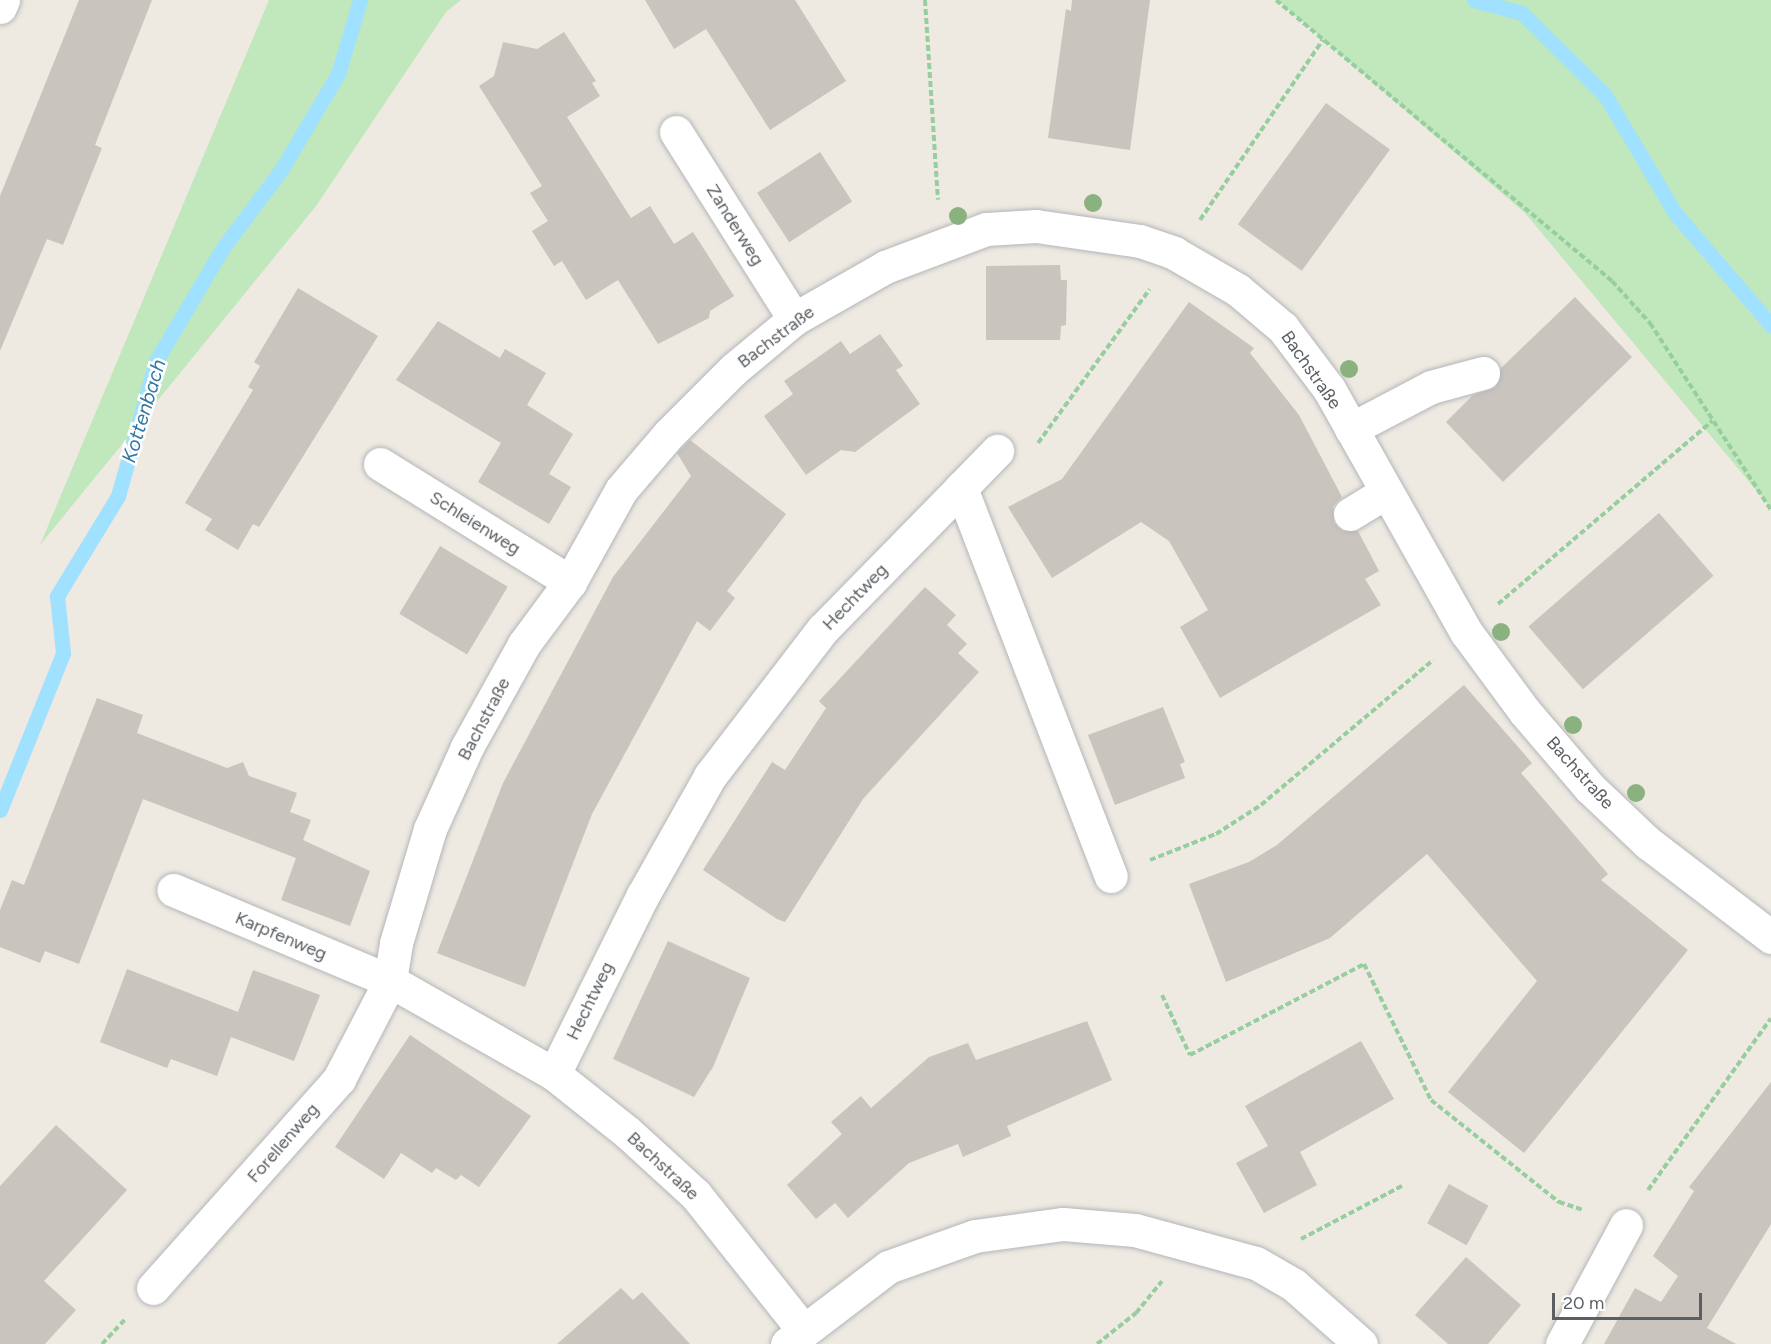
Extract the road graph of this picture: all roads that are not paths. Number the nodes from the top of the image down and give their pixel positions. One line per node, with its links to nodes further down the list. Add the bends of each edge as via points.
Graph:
1 (3, 0): 2 (street)
2 (0, 7)
3 (676, 132): 4 (street, Zanderweg)
4 (794, 319): 6 (street, Bachstraße, via 885,267 986,229 1035,226 1140,242 1174,253 1238,290 1283,328 1329,389); 12 (street, Bachstraße, via 734,369 669,434 621,490)
5 (1483, 373): 6 (street, via 1431,387)
6 (1351, 429): 10 (street, Bachstraße)
7 (997, 451): 9 (street, Hechtweg)
8 (380, 464): 12 (street, Schleienweg)
9 (960, 488): 13 (street); 17 (street, Hechtweg, via 823,629 710,776 643,895)
10 (1386, 492): 11 (street); 15 (street, Bachstraße, via 1466,632 1584,781 1648,843)
11 (1350, 514)
12 (570, 582): 16 (street, Bachstraße, via 524,644 467,747 430,829 396,943)
13 (1111, 876)
14 (172, 890): 16 (street, Karpfenweg)
15 (1771, 937)
16 (390, 981): 17 (street, Bachstraße); 19 (street, Forellenweg, via 339,1078)
17 (554, 1074): 20 (street, Bachstraße, via 627,1132 696,1195)
18 (1626, 1225): 22 (street)
19 (153, 1288)
20 (796, 1337): 21 (street, via 888,1267 975,1236 1063,1224 1135,1230 1256,1263 1294,1285)
21 (1361, 1344)
22 (1562, 1344)

